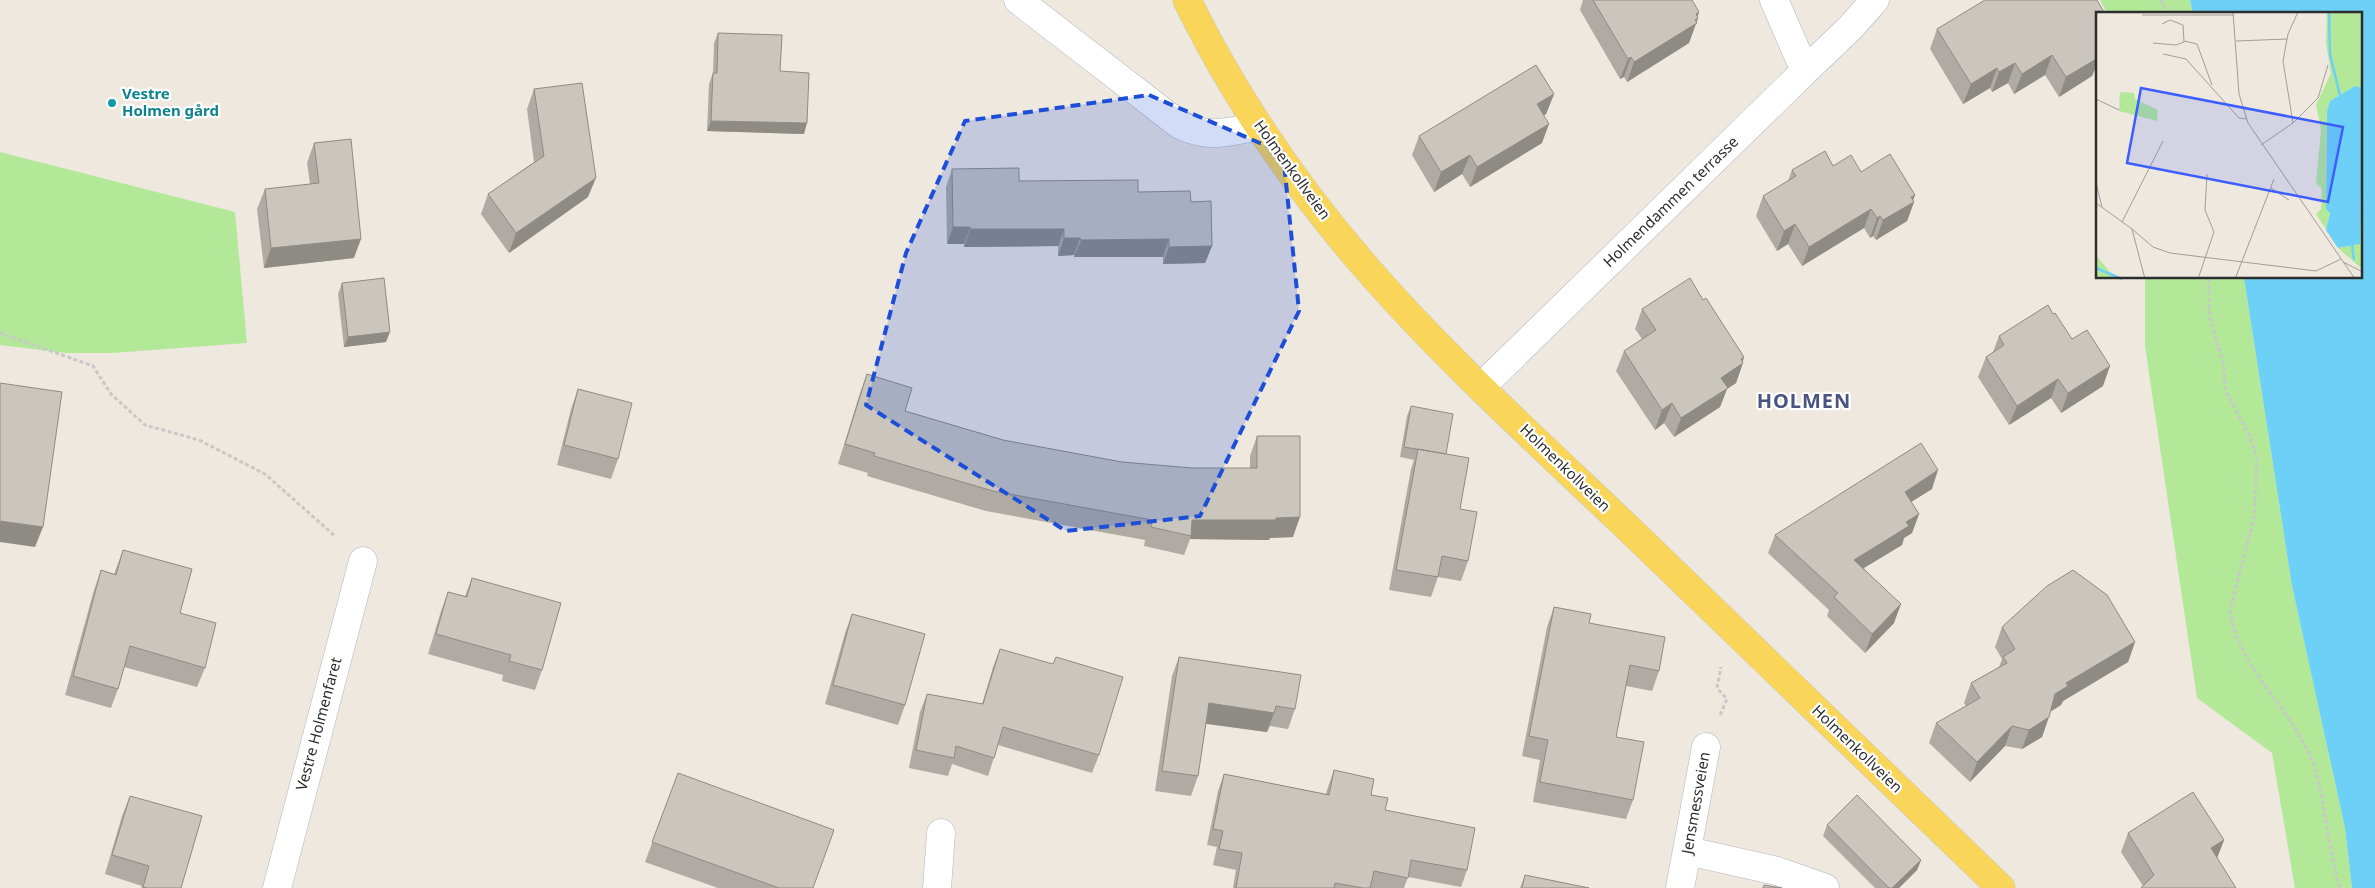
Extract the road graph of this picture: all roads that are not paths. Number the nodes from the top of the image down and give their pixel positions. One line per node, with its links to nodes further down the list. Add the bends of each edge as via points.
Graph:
1 (1018, 0): 6 (street, via 1180,125 1207,134)
2 (1187, 0): 6 (main road, Holmenkollveien)
3 (1774, 0): 5 (street)
4 (1875, 0): 5 (street, Holmendammen terrasse)
5 (1805, 71): 7 (street, Holmendammen terrasse)
6 (1259, 126): 7 (main road, Holmenkollveien, via 1289,171 1350,249)
7 (1481, 387): 16 (main road, Holmenkollveien)
8 (363, 561): 12 (street, Vestre Holmenfaret)
9 (1706, 747): 11 (street, Jensmessveien)
10 (941, 833): 13 (street)
11 (1688, 851): 14 (street, Jensmessveien); 15 (street, via 1777,871)
12 (277, 888)
13 (937, 888)
14 (1680, 888)
15 (1825, 888)
16 (2001, 888)

